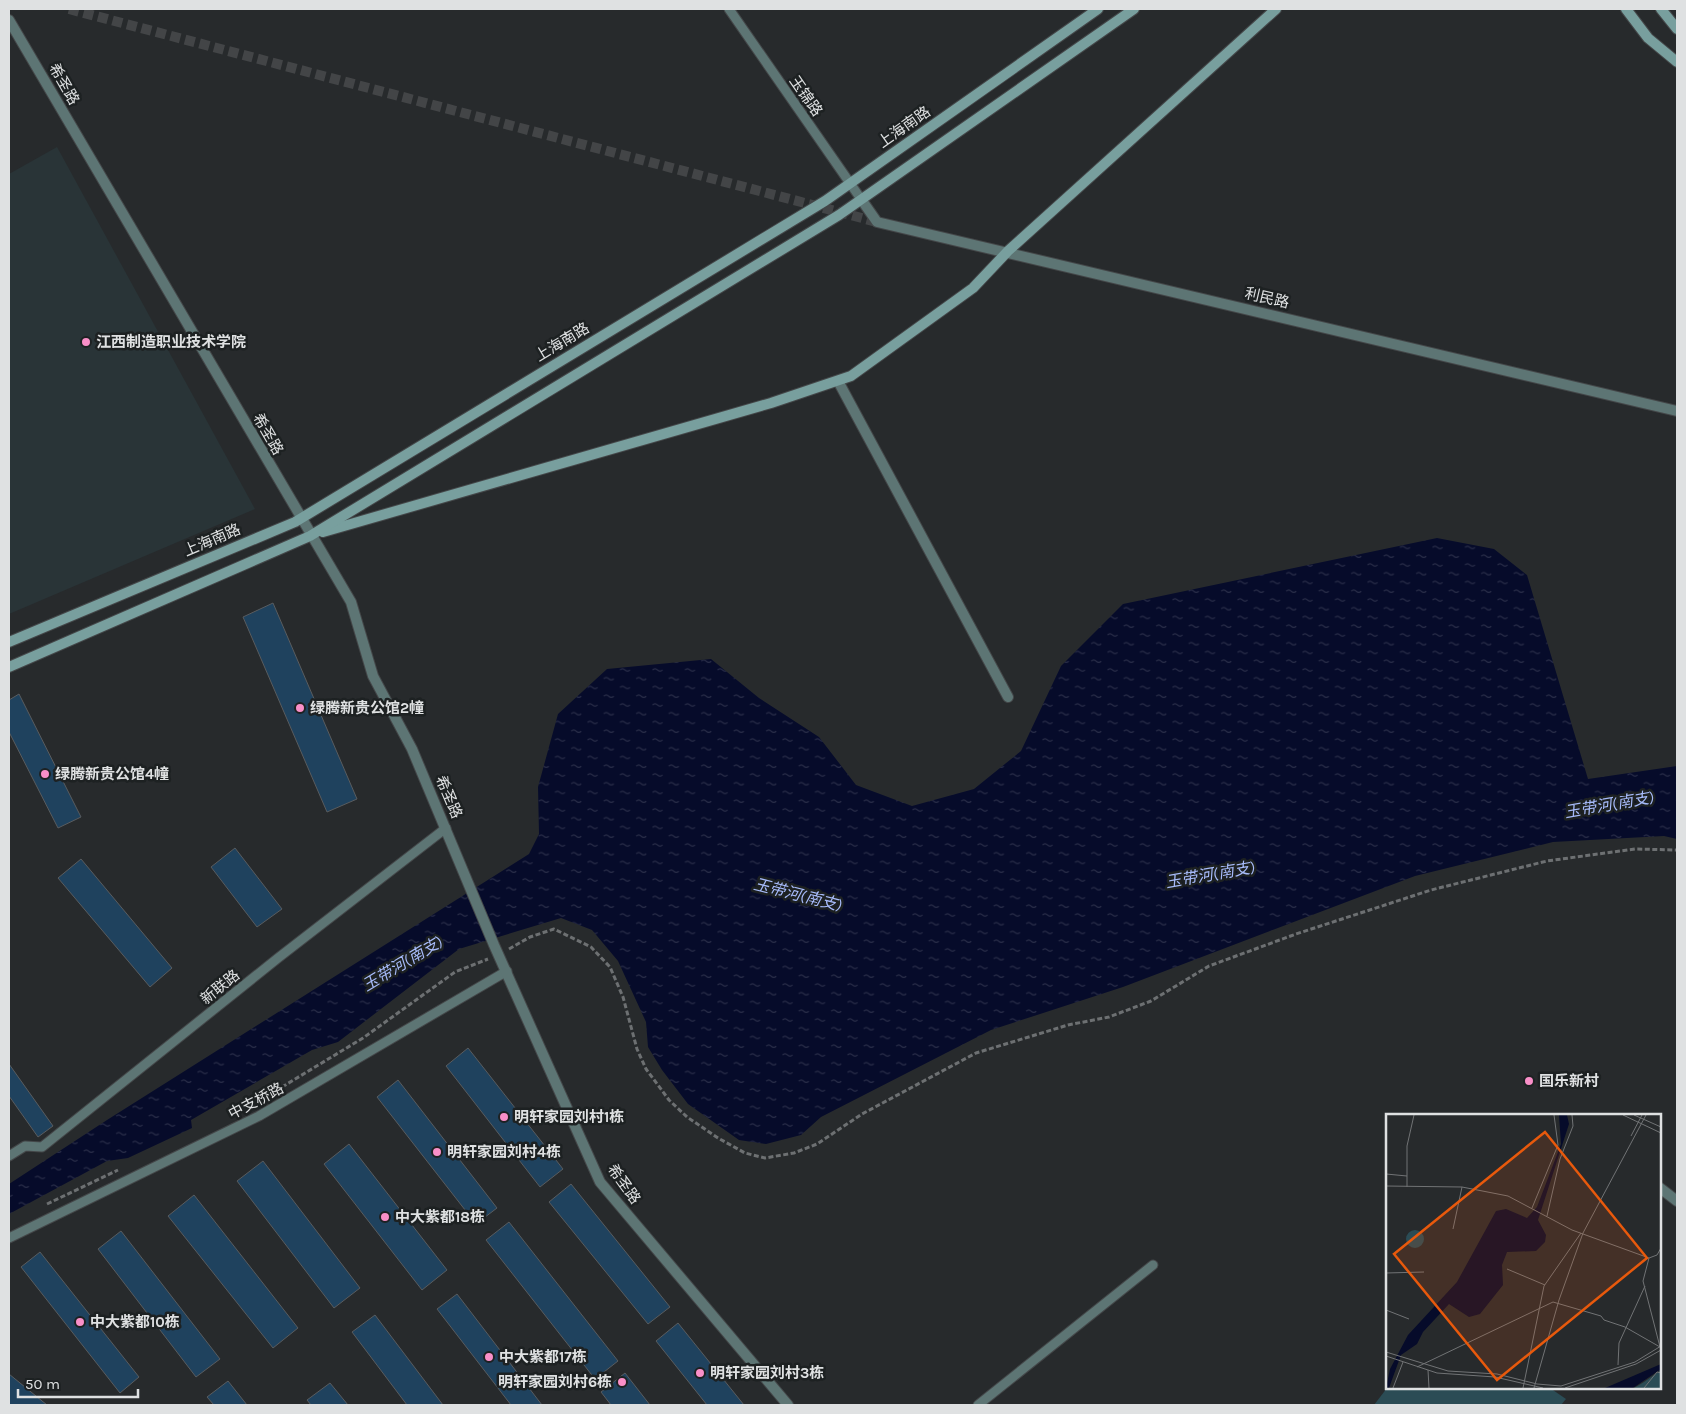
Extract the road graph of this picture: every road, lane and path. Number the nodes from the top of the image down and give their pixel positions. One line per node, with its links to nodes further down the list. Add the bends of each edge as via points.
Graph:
1 (729, 9): 10 (lane, 玉锦路)
2 (1098, 9): 10 (main road, 上海南路)
3 (1134, 9): 11 (main road)
4 (1276, 9): 12 (main road)
5 (1626, 9): 9 (main road, via 1648,38)
6 (1660, 9): 8 (main road)
7 (9, 20): 15 (street, 希圣路)
8 (1677, 30)
9 (1677, 62)
10 (850, 183): 11 (lane, 玉锦路); 15 (main road, 上海南路)
11 (862, 199): 12 (street, 利民路, via 877,222); 16 (main road)
12 (1008, 252): 13 (main road, via 972,288 851,376); 14 (street, 利民路)
13 (838, 380): 16 (main road, via 771,403); 19 (street)
14 (1677, 411)
15 (300, 518): 16 (street, 希圣路); 17 (main road, 上海南路)
16 (310, 536): 18 (main road); 20 (street, 希圣路, via 351,602 373,676 412,749)
17 (9, 642)
18 (9, 667)
19 (1008, 697)
20 (446, 828): 22 (street, 希圣路); 25 (lane, 新联路, via 42,1147 25,1146)
21 (1677, 850): 22 (path, via 1635,850 1548,861 1431,890 1305,932 1209,966 1151,1001 1110,1017 1068,1025 976,1053 862,1114 817,1144 765,1158 745,1153 718,1138 687,1118 668,1100 646,1069 637,1049 623,998 610,967 591,947 554,929 530,937)
22 (499, 955): 23 (street, 希圣路); 24 (path, via 455,972 363,1038)
23 (506, 971): 30 (lane, 中支桥路, via 259,1116); 32 (street, 希圣路, via 600,1182)
24 (280, 1088)
25 (9, 1156)
26 (122, 1168): 29 (path)
27 (1661, 1189): 28 (street)
28 (1677, 1201)
29 (44, 1206)
30 (9, 1238)
31 (1153, 1265): 33 (lane)
32 (788, 1405)
33 (978, 1405)

